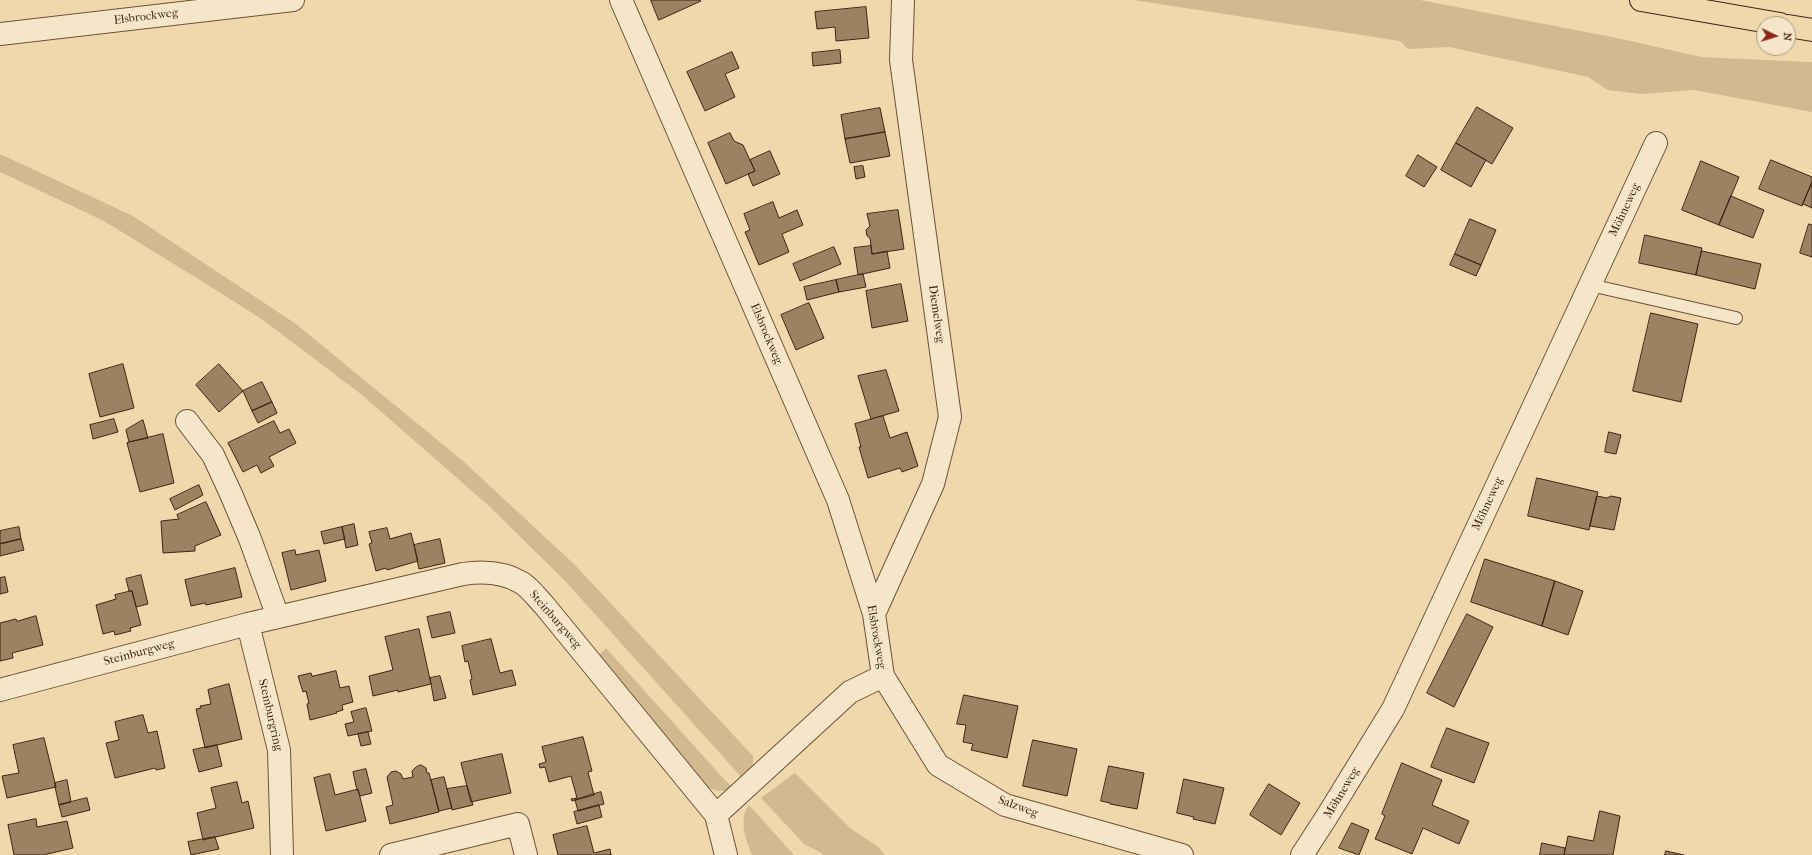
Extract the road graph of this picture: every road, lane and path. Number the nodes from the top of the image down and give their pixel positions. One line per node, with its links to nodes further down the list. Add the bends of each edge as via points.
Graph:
1 (293, 0): 8 (street, Elsbrockweg)
2 (621, 0): 13 (street, Elsbrockweg, via 838,500)
3 (903, 0): 13 (street, Diemelweg, via 901,60 950,417 933,484)
4 (1641, 0): 5 (highway)
5 (1756, 20)
6 (1796, 27): 7 (highway)
7 (1812, 30)
8 (0, 34)
9 (1656, 143): 10 (street, Möhneweg)
10 (1590, 285): 11 (lane); 24 (street, Möhneweg, via 1393,709)
11 (1736, 318)
12 (187, 421): 14 (street, via 213,456 231,494)
13 (874, 614): 16 (street, Elsbrockweg)
14 (278, 617): 15 (street, Steinburgweg); 18 (street, Steinburgweg, via 481,571 500,574 523,584 544,605)
15 (248, 624): 17 (street, Steinburgweg); 19 (street, Steinburgring, via 279,750)
16 (883, 676): 18 (street, via 850,692); 23 (street, Salzweg, via 938,765 1005,805)
17 (0, 690)
18 (716, 815): 22 (street)
19 (282, 855)
20 (391, 855): 21 (street, via 518,824)
21 (526, 855)
22 (726, 855)
23 (1182, 855)
24 (1302, 855)

